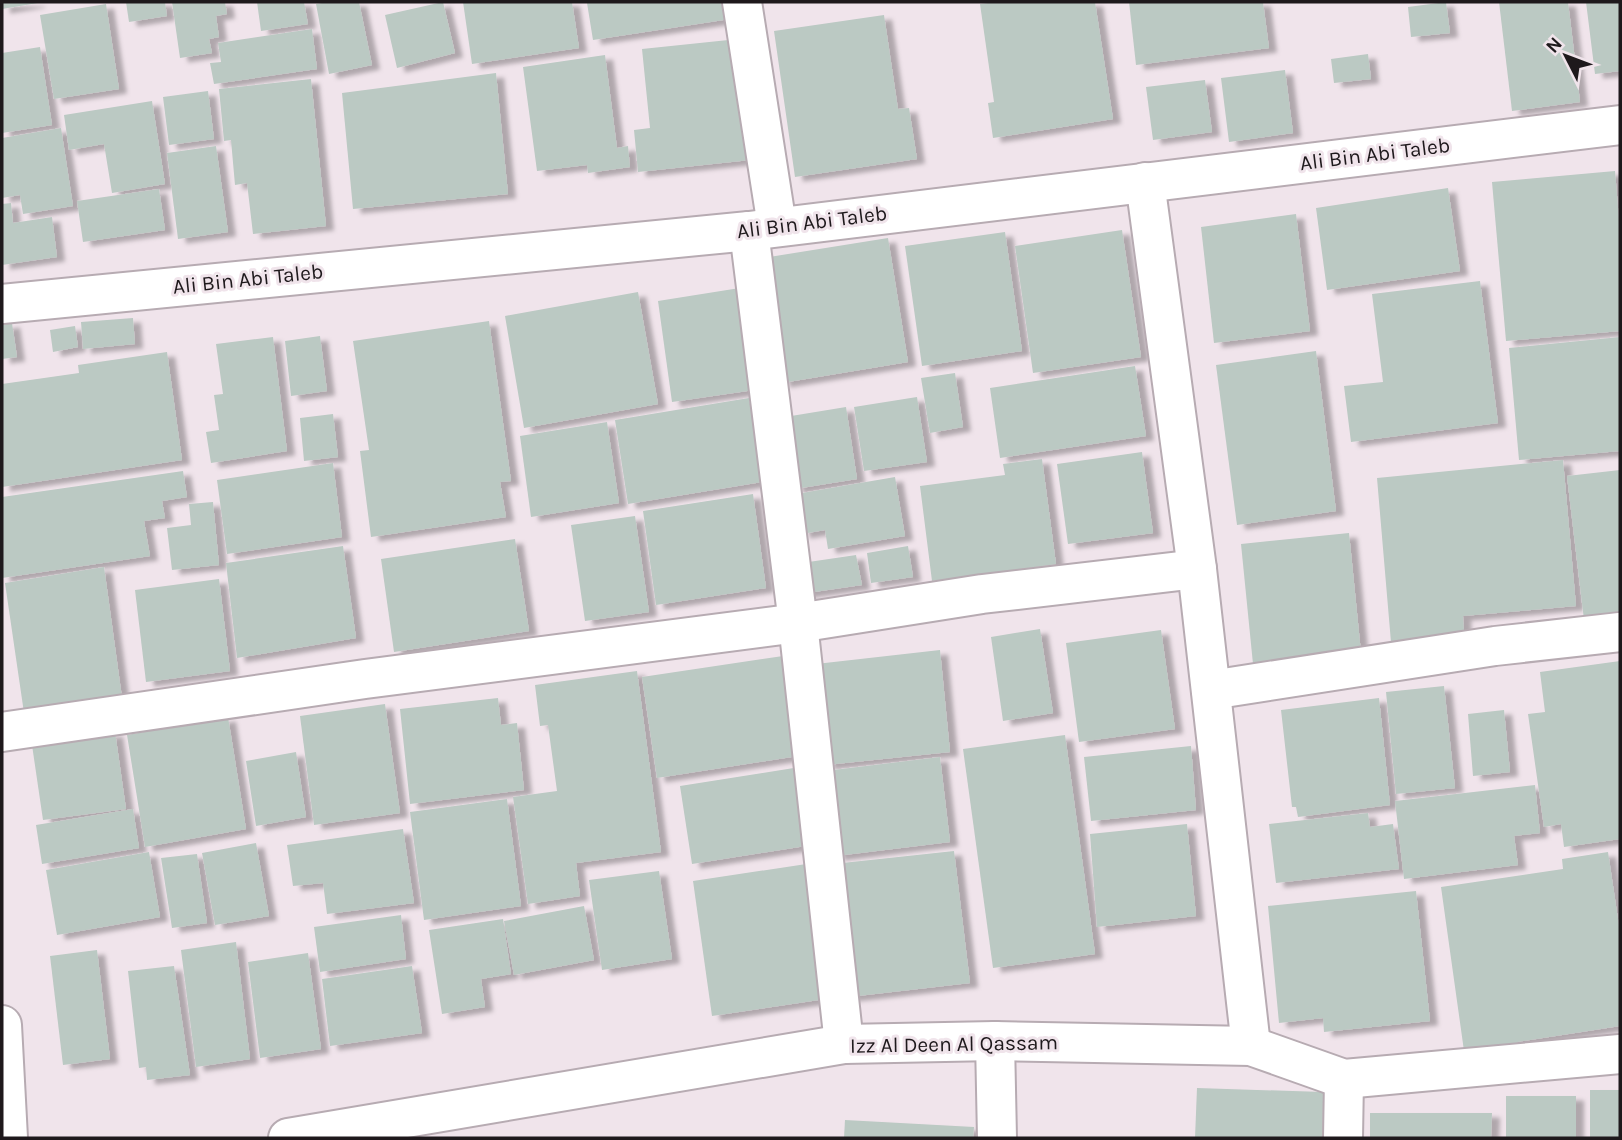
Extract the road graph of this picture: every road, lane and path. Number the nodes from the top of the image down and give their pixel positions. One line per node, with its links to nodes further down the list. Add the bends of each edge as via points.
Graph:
1 (742, 2): 4 (street)
2 (1620, 125): 3 (street, Ali Bin Abi Taleb)
3 (1145, 182): 4 (street, Ali Bin Abi Taleb); 6 (street)
4 (763, 229): 5 (street, Ali Bin Abi Taleb); 7 (street)
5 (2, 304)
6 (1197, 569): 7 (street, via 982,594); 9 (street)
7 (798, 623): 10 (street); 13 (street)
8 (1620, 632): 9 (street, via 1496,646)
9 (1211, 691): 14 (street)
10 (2, 732)
11 (2, 1025): 18 (street)
12 (995, 1041): 13 (street, Izz Al Deen Al Qassam); 14 (street, Izz Al Deen Al Qassam); 19 (street)
13 (844, 1044): 17 (street, Izz Al Deen Al Qassam)
14 (1251, 1046): 16 (street, Izz Al Deen Al Qassam)
15 (1620, 1054): 16 (street, Izz Al Deen Al Qassam)
16 (1344, 1079): 20 (street)
17 (307, 1137)
18 (8, 1138)
19 (997, 1138)
20 (1343, 1138)

